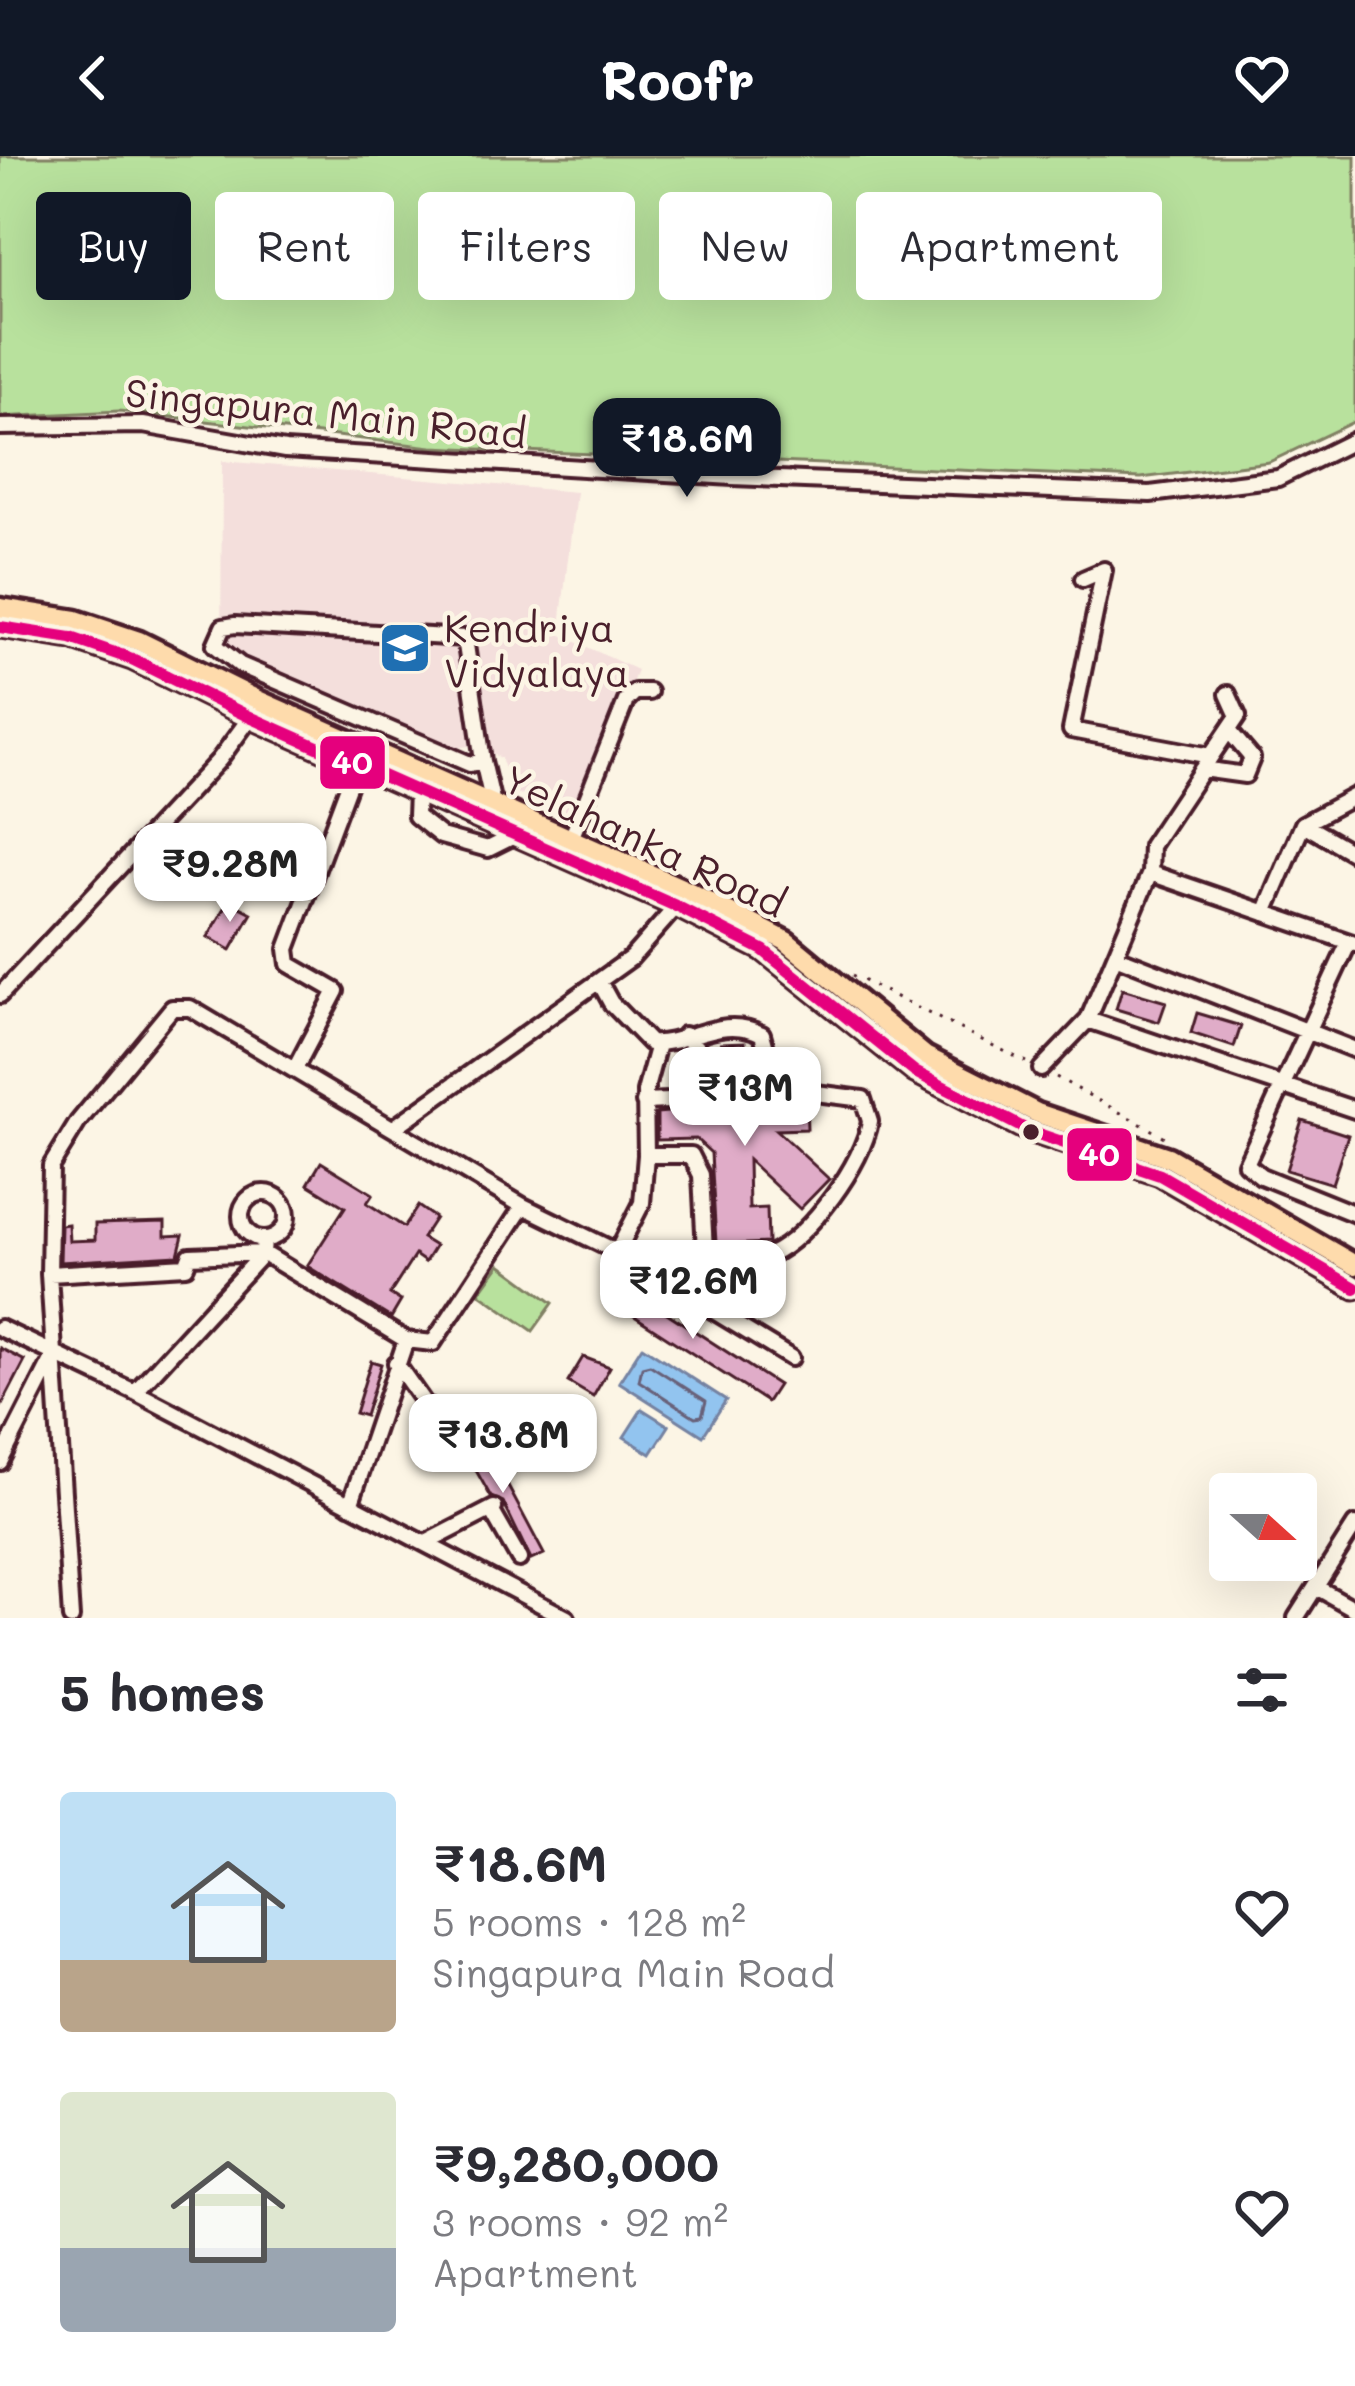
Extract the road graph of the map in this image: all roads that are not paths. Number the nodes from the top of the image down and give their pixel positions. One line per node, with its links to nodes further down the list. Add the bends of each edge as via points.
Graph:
1 (0, 427): 2 (street, Singapura Main Road, via 143,424 285,450 1150,494 1278,478)
2 (1355, 440)
3 (1083, 579): 11 (street, via 1104,570 1071,730)
4 (0, 608): 8 (main road, Yelahanka Road, via 139,641)
5 (0, 627): 8 (main road, Yelahanka Road, via 71,638)
6 (649, 692): 18 (street, via 626,701)
7 (1228, 694): 9 (street, via 1238,716)
8 (256, 710): 12 (main road, Yelahanka Road); 15 (main road, Yelahanka Road); 26 (street)
9 (1230, 732): 11 (street); 11 (street, via 1252,758 1245,775)
10 (483, 761): 10 (street, via 456,758 240,665 215,645 216,635 236,625 465,638); 15 (street)
11 (1206, 763): 20 (street, via 1151,846)
12 (356, 764): 13 (main road, Yelahanka Road); 32 (street, via 287,950 289,964 336,991)
13 (417, 792): 17 (main road, Yelahanka Road); 17 (street, via 416,816 460,844 488,848)
14 (1355, 796): 16 (street)
15 (493, 804): 18 (main road, Yelahanka Road)
16 (1303, 824): 19 (street); 22 (street)
17 (516, 835): 21 (main road, Yelahanka Road)
18 (571, 839): 21 (main road, Yelahanka Road)
19 (1355, 854)
20 (1150, 873): 22 (street); 24 (street)
21 (682, 898): 25 (street, via 631,958); 45 (main road, Yelahanka Road, via 786,941 925,1056 1037,1113 1184,1166); 47 (main road, Yelahanka Road, via 763,950 915,1072 1029,1131 1160,1175)
22 (1265, 913): 23 (street)
23 (1352, 943): 29 (street)
24 (1115, 956): 27 (street); 29 (street)
25 (599, 981): 30 (street, via 610,1003); 39 (street)
26 (0, 995)
27 (1088, 1020): 33 (street); 35 (street)
28 (684, 1035): 30 (street); 34 (street, via 709,1060); 40 (street, via 708,1028 762,1034 784,1089 863,1099 869,1130 825,1208 765,1257 705,1251 697,1161)
29 (1309, 1035): 31 (street); 35 (street)
30 (658, 1045): 37 (street)
31 (1355, 1050)
32 (295, 1069): 39 (street); 46 (street, via 190,1008 172,1008 51,1166)
33 (1041, 1069)
34 (709, 1082)
35 (1284, 1086): 38 (street); 42 (street, via 1247,1169)
36 (693, 1100): 37 (street)
37 (644, 1102): 40 (street)
38 (1355, 1110)
39 (395, 1127): 41 (street)
40 (646, 1155): 44 (street, via 642,1203)
41 (523, 1206): 44 (street); 49 (street, via 447,1328 433,1343)
42 (1355, 1214)
43 (263, 1246): 46 (street, via 190,1256 186,1266); 49 (street); 53 (street)
44 (616, 1252): 51 (street)
45 (1355, 1265)
46 (49, 1274): 50 (street)
47 (1355, 1288)
48 (0, 1328): 50 (street)
49 (406, 1340): 52 (street)
50 (55, 1354): 53 (street); 55 (street); 62 (street)
51 (791, 1358)
52 (396, 1363): 54 (street, via 429,1410); 56 (street)
53 (136, 1392): 56 (street)
54 (470, 1445)
55 (0, 1462)
56 (350, 1505): 58 (street)
57 (1355, 1525): 60 (street)
58 (426, 1543): 59 (street, via 493,1509); 63 (street)
59 (519, 1559)
60 (1316, 1587): 61 (street); 64 (street)
61 (1355, 1609)
62 (71, 1618)
63 (567, 1618)
64 (1296, 1618)

